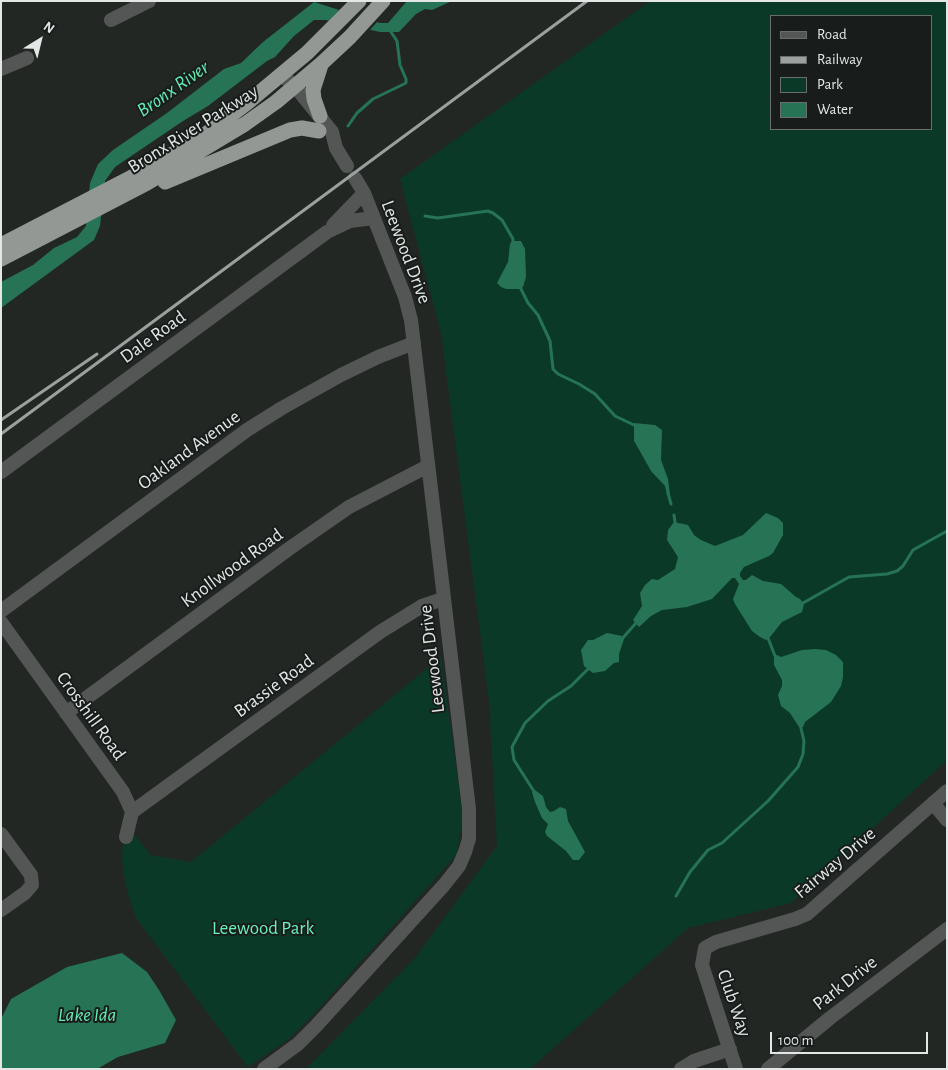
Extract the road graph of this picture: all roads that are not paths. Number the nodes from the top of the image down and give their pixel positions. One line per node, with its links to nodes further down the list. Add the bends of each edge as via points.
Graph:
1 (149, 1): 4 (street)
2 (383, 1): 6 (highway, Bronx River Parkway)
3 (356, 5): 8 (highway, Bronx River Parkway)
4 (111, 20)
5 (27, 58): 7 (street)
6 (321, 64): 9 (highway, Bronx River Parkway); 10 (highway, via 313,90)
7 (1, 69)
8 (281, 75): 9 (street, Leewood Drive); 14 (highway, Bronx River Parkway, via 202,137)
9 (292, 88): 10 (street, Leewood Drive); 11 (street, Leewood Drive); 14 (highway, Bronx River Parkway, via 221,139 164,173)
10 (320, 116): 12 (street, Leewood Drive, via 332,132)
11 (319, 131): 12 (street, Leewood Drive); 14 (highway, via 290,130 164,182)
12 (336, 148): 13 (street, Leewood Drive)
13 (364, 193): 16 (street, Leewood Drive); 17 (street, Dale Road)
14 (111, 195): 15 (highway, Bronx River Parkway)
15 (83, 209): 18 (highway, Bronx River Parkway); 19 (highway, Bronx River Parkway)
16 (373, 218): 17 (street, Dale Road, via 350,221); 20 (street, Leewood Drive, via 405,297)
17 (327, 232): 22 (street, Dale Road)
18 (1, 245)
19 (1, 259)
20 (414, 343): 21 (street, Leewood Drive); 24 (street, Oakland Avenue, via 341,375 247,430)
21 (428, 466): 23 (street, Leewood Drive); 26 (street, Knollwood Road, via 341,512)
22 (1, 472)
23 (443, 599): 29 (street, Brassie Road, via 422,606 380,632); 37 (street, Leewood Drive, via 469,816 465,852 444,885 316,1026)
24 (1, 611)
25 (1, 622): 26 (street, Crosshill Road)
26 (66, 713): 29 (street, Crosshill Road, via 123,792)
27 (947, 791): 28 (street, Fairway Drive)
28 (933, 803): 30 (street); 35 (street, Fairway Drive, via 807,914)
29 (132, 812): 32 (street)
30 (947, 820)
31 (1, 834): 33 (street, via 31,875 32,885)
32 (126, 837)
33 (1, 910)
34 (947, 929): 40 (street, Park Drive)
35 (705, 948): 36 (street, Club Way, via 702,965)
36 (730, 1049): 38 (street); 39 (street, Club Way)
37 (266, 1068)
38 (681, 1069)
39 (736, 1069)
40 (768, 1069)

